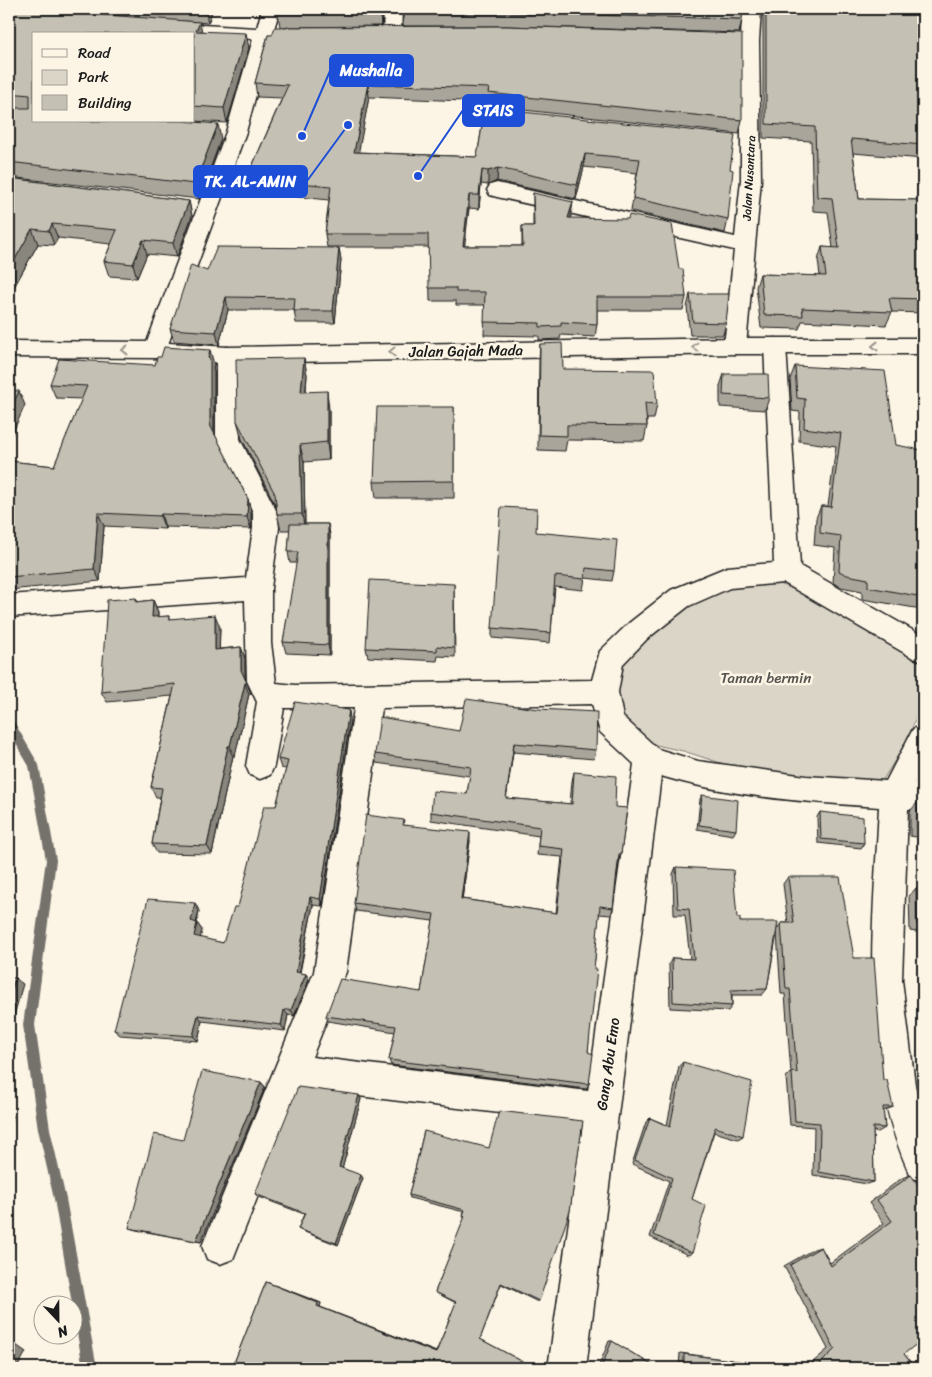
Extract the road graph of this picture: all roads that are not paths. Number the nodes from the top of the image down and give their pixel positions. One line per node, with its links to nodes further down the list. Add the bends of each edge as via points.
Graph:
1 (271, 9): 6 (street)
2 (393, 9): 9 (street)
3 (752, 9): 11 (street, Jalan Nusantara)
4 (144, 26): 6 (street)
5 (412, 33): 9 (street)
6 (262, 34): 7 (street); 18 (street, via 197,207)
7 (322, 34)
8 (372, 34): 9 (street)
9 (392, 34)
10 (682, 38): 11 (street)
11 (750, 41): 13 (street, Jalan Nusantara, via 742,142 751,180)
12 (497, 190): 13 (street)
13 (745, 246): 14 (street, Jalan Nusantara)
14 (735, 346): 15 (street, Jalan Gajah Mada); 19 (street, Jalan Gajah Mada, one-way to 19)
15 (775, 346): 16 (street, Jalan Gajah Mada, one-way to 15); 20 (street)
16 (923, 346)
17 (9, 349): 18 (street, Jalan Gajah Mada, one-way to 17)
18 (155, 350): 19 (street, Jalan Gajah Mada)
19 (227, 355): 21 (street, via 228,439 265,512)
20 (787, 572): 23 (street); 24 (street, via 726,578 680,598 638,631 610,659)
21 (258, 588): 22 (street); 25 (street, via 261,681 267,694)
22 (9, 606)
23 (923, 650)
24 (604, 692): 26 (street); 28 (street, via 610,723)
25 (272, 696): 26 (street); 29 (street)
26 (370, 696): 31 (street, via 330,972)
27 (923, 738): 30 (street)
28 (650, 759): 30 (street, via 708,775 806,789); 32 (street, Gang Abu Emo)
29 (260, 766)
30 (909, 795): 33 (street, via 886,980 898,1085 912,1142)
31 (291, 1071): 32 (street); 34 (street)
32 (602, 1109): 35 (street, Gang Abu Emo)
33 (923, 1165)
34 (220, 1246)
35 (567, 1368)

